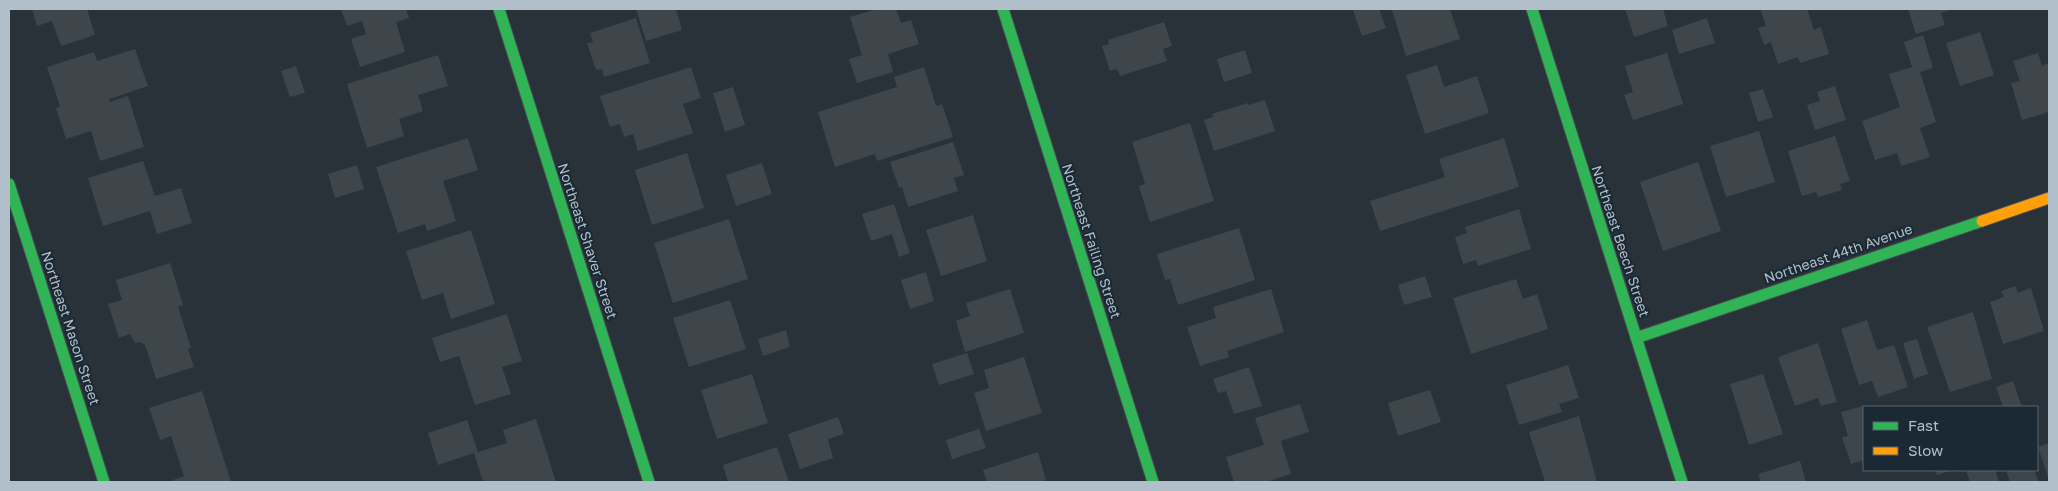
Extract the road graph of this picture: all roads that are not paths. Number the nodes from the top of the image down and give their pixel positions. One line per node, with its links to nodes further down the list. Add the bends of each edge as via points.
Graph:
1 (499, 9): 8 (street, Northeast Shaver Street)
2 (1003, 9): 9 (street, Northeast Failing Street)
3 (1532, 9): 6 (street, Northeast Beech Street)
4 (9, 184): 7 (street, Northeast Mason Street)
5 (2049, 198): 6 (street, Northeast 44th Avenue)
6 (1636, 338): 10 (street, Northeast Beech Street)
7 (104, 482)
8 (649, 482)
9 (1153, 482)
10 (1682, 482)

